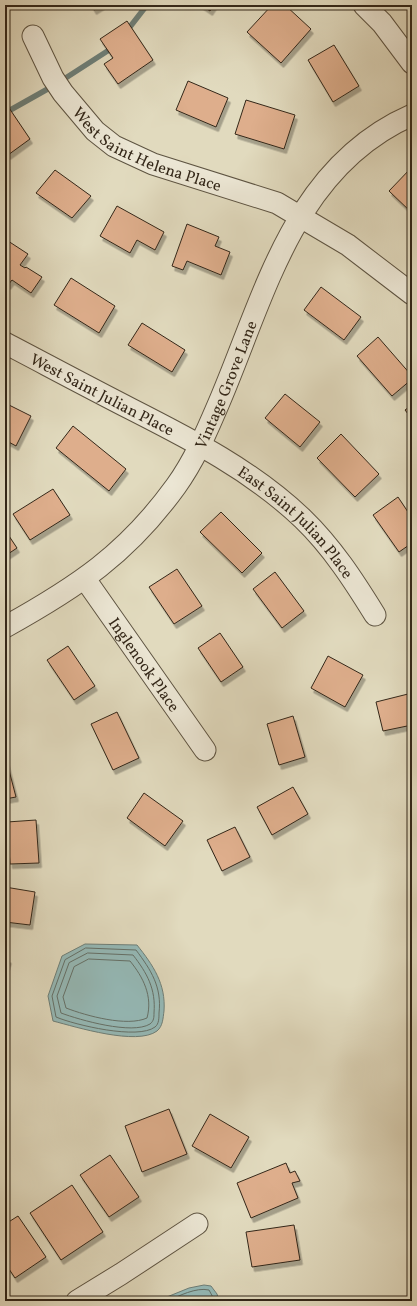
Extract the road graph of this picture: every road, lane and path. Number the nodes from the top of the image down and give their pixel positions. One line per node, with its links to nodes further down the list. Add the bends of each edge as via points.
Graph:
1 (364, 5): 3 (street, via 382,23)
2 (33, 36): 5 (street, West Saint Helena Place, via 63,93 95,131 114,146 153,164 277,203)
3 (412, 63)
4 (412, 115): 5 (street, Vintage Grove Lane, via 362,144 347,156 331,173)
5 (300, 217): 6 (street, West Saint Helena Place, via 348,244); 8 (street, Vintage Grove Lane, via 280,257)
6 (412, 294)
7 (5, 343): 8 (street, West Saint Julian Place)
8 (200, 445): 9 (street, Vintage Grove Lane, via 177,485 140,531 106,564); 10 (street, East Saint Julian Place, via 263,484 304,520 351,576)
9 (85, 579): 11 (street, Vintage Grove Lane); 12 (street, Inglenook Place)
10 (375, 615)
11 (5, 626)
12 (205, 750)
13 (196, 1224): 14 (street)
14 (77, 1301)

